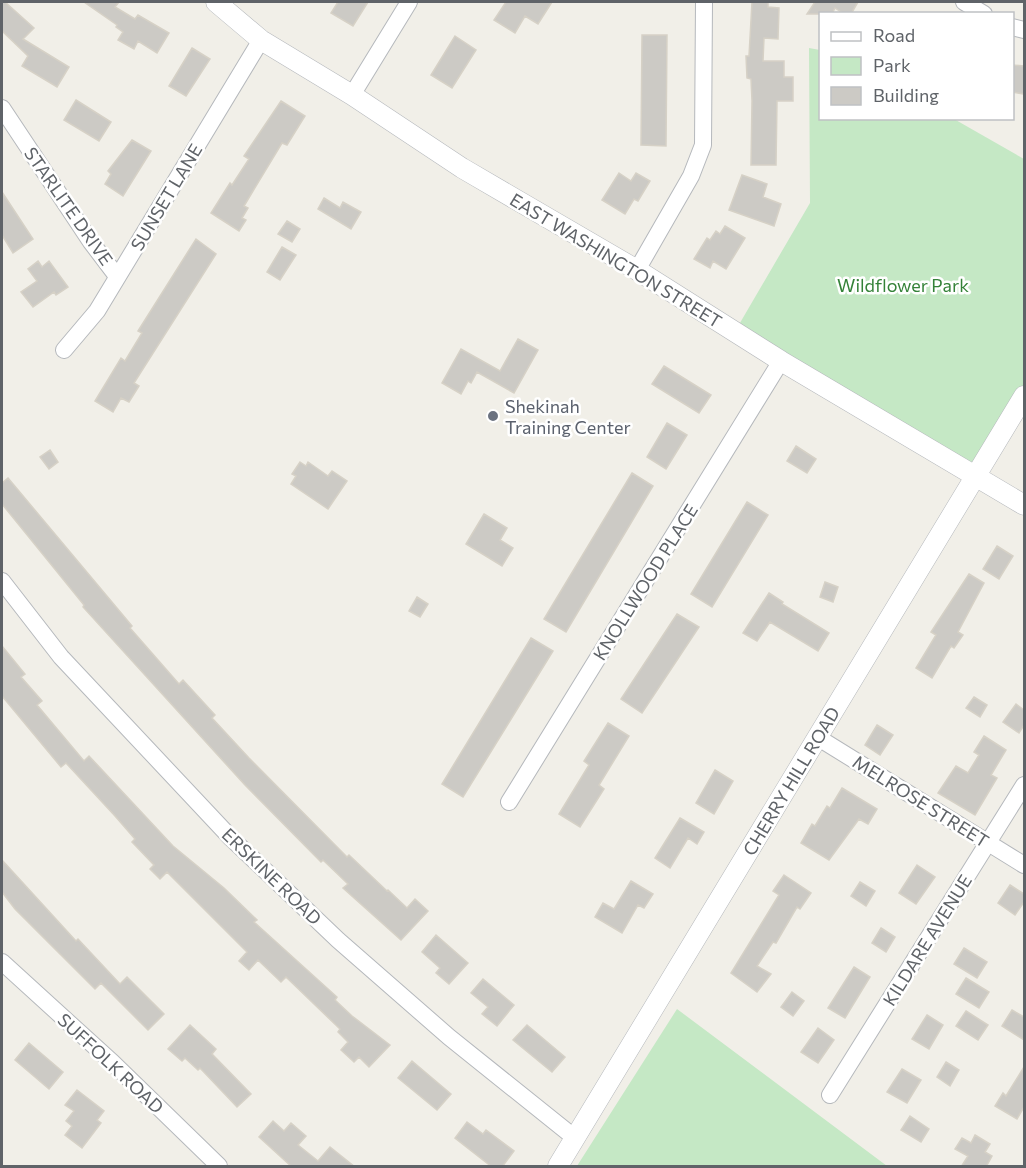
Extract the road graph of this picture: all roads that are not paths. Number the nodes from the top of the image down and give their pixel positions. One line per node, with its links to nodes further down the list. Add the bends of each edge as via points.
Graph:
1 (216, 2): 6 (street, EAST WASHINGTON STREET)
2 (409, 2): 7 (street)
3 (704, 2): 9 (street, via 703,145 692,176)
4 (964, 2): 5 (street)
5 (981, 12)
6 (261, 40): 7 (street, EAST WASHINGTON STREET); 10 (street, SUNSET LANE)
7 (352, 95): 9 (street, EAST WASHINGTON STREET, via 462,168)
8 (2, 108): 10 (street, STARLITE DRIVE)
9 (637, 270): 12 (street, EAST WASHINGTON STREET)
10 (116, 275): 11 (street, SUNSET LANE, via 97,311)
11 (64, 350)
12 (781, 361): 14 (street, EAST WASHINGTON STREET); 19 (street, KNOLLWOOD PLACE)
13 (1024, 396): 14 (street, CHERRY HILL ROAD)
14 (976, 476): 15 (street, EAST WASHINGTON STREET); 17 (street, CHERRY HILL ROAD)
15 (1024, 505)
16 (2, 581): 24 (street, ERSKINE ROAD, via 61,657 248,853 432,1023)
17 (817, 737): 20 (street, MELROSE STREET); 24 (street, CHERRY HILL ROAD)
18 (1024, 785): 20 (street, KILDARE AVENUE)
19 (509, 802)
20 (989, 843): 21 (street, MELROSE STREET); 23 (street, KILDARE AVENUE)
21 (1024, 865)
22 (2, 962): 25 (street, SUFFOLK ROAD)
23 (830, 1095)
24 (575, 1138): 26 (street, CHERRY HILL ROAD)
25 (219, 1167)
26 (558, 1167)

